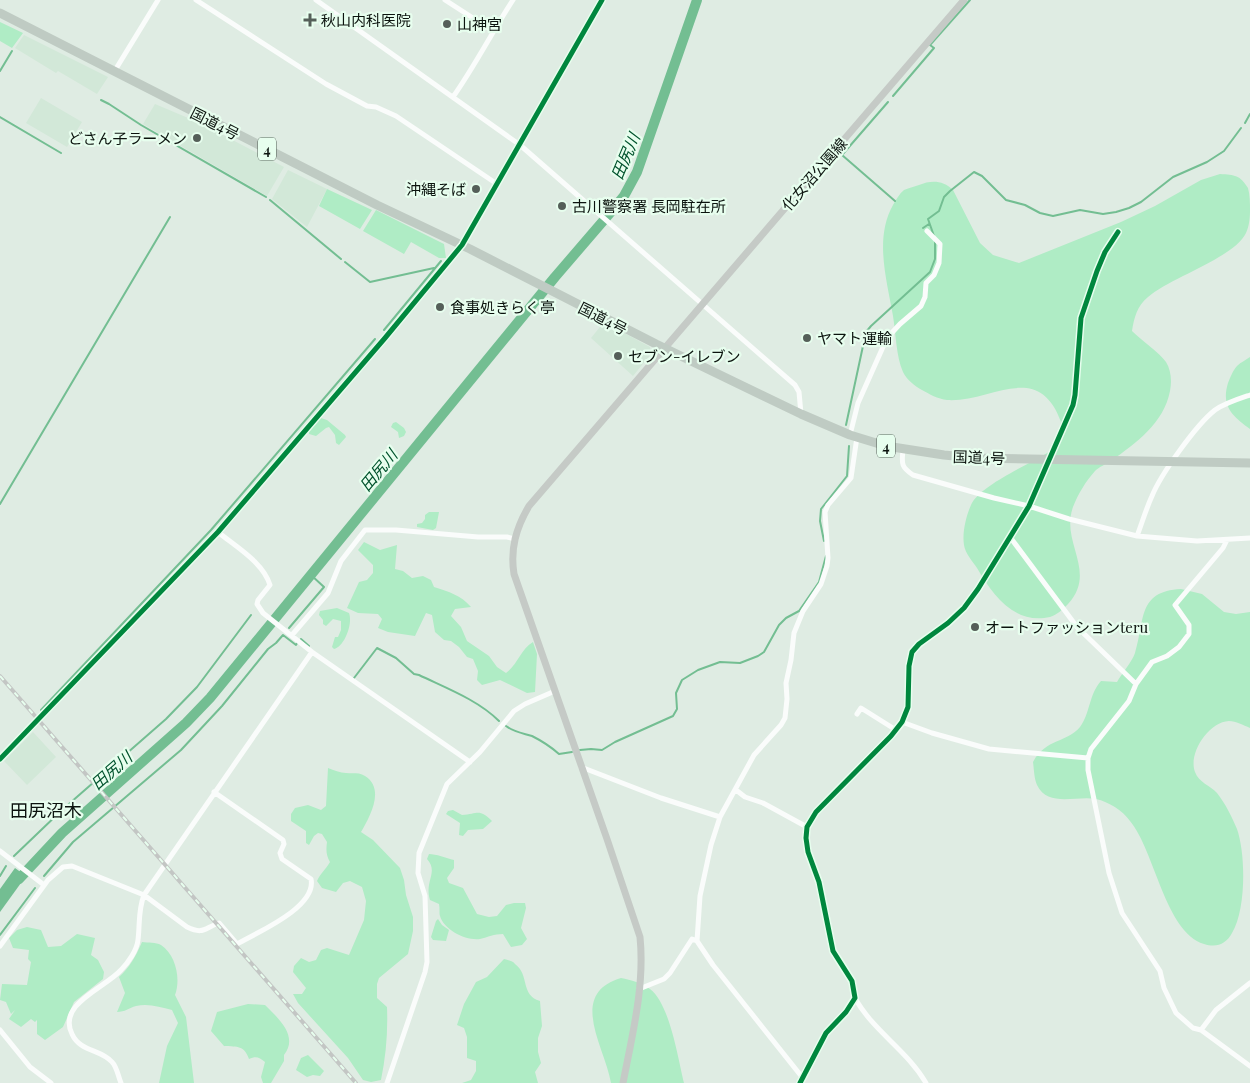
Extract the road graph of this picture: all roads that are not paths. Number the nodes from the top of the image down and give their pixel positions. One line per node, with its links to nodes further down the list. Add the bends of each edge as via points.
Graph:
1 (158, 0): 10 (street)
2 (196, 0): 13 (street, via 326,84 367,106 396,116)
3 (316, 0): 11 (street)
4 (445, 0): 9 (street)
5 (513, 0): 9 (street)
6 (602, 0): 12 (street)
7 (964, 0): 17 (street, 化女沼公園線)
8 (0, 13): 10 (highway, 国道4号 / 4)
9 (493, 31): 11 (street)
10 (114, 72): 16 (highway, 国道4号 / 4)
11 (453, 97): 12 (street)
12 (520, 145): 13 (street); 17 (street)
13 (497, 184): 16 (street)
14 (927, 231): 21 (street, via 940,244 939,262 934,275 926,283 921,306 887,338 858,403)
15 (1118, 232): 23 (street, via 1096,271 1081,318 1073,405)
16 (462, 245): 18 (highway, 国道4号 / 4); 27 (street)
17 (702, 304): 18 (street, 化女沼公園線); 20 (street, via 795,385)
18 (663, 348): 20 (highway, 国道4号 / 4); 31 (street, 化女沼公園線, via 529,506)
19 (1250, 395): 24 (street, via 1224,404 1207,417)
20 (801, 414): 21 (highway, 国道4号 / 4)
21 (853, 436): 22 (highway, 国道4号 / 4); 44 (street, via 851,478 825,512 827,566 794,634 786,683 785,718 754,755)
22 (903, 449): 23 (highway, 国道4号 / 4, via 974,458); 26 (street, via 902,464 913,475)
23 (1050, 458): 24 (highway, 国道4号 / 4); 26 (street)
24 (1172, 462): 25 (highway, 国道4号 / 4); 29 (street, via 1152,495)
25 (1250, 463)
26 (1029, 506): 28 (street); 29 (street)
27 (218, 532): 33 (street, via 267,575 270,585 256,604); 41 (street)
28 (1010, 536): 35 (street, via 1077,627); 38 (street, via 964,608 912,652 908,666 908,707)
29 (1137, 536): 32 (street)
30 (1250, 538): 32 (street)
31 (515, 539): 33 (street, via 366,530 341,561 328,593); 36 (street, 化女沼公園線, via 514,574)
32 (1227, 540): 35 (street, via 1176,602 1176,608 1189,625 1189,634 1179,647 1149,665)
33 (292, 636): 34 (street)
34 (312, 652): 42 (street); 45 (street)
35 (1136, 684): 40 (street, via 1129,701 1091,749)
36 (555, 691): 42 (street, via 525,704 508,717); 43 (street, 化女沼公園線)
37 (856, 714): 39 (street, via 861,708)
38 (902, 722): 39 (street); 40 (street, via 989,749)
39 (896, 730): 47 (street, via 816,812)
40 (1088, 758): 57 (street, via 1110,873 1122,912 1160,971 1176,1013 1192,1028)
41 (0, 759)
42 (470, 762): 64 (street, via 446,784 419,853 418,873 425,896 427,962)
43 (582, 767): 46 (street); 54 (street, 化女沼公園線, via 640,937)
44 (736, 790): 46 (street); 47 (street)
45 (214, 792): 50 (street); 50 (street, via 283,840 282,859 311,879 309,896 298,908 236,944 219,923 204,931 193,930)
46 (720, 817): 51 (street, via 700,896)
47 (807, 827): 55 (street, via 808,852 819,882 833,951 852,982)
48 (0, 851): 49 (street)
49 (44, 885): 50 (street, via 63,867 72,866); 52 (street)
50 (144, 895): 63 (street, via 140,905 137,945 130,958 121,970 72,1009 69,1026 79,1044 111,1060)
51 (697, 941): 54 (street, via 690,940 664,979); 60 (street)
52 (0, 946)
53 (1250, 983): 57 (street, via 1216,1010)
54 (639, 989): 65 (street, 化女沼公園線)
55 (855, 998): 60 (street, via 826,1033); 67 (street, via 862,1010 917,1067)
56 (0, 1030): 59 (street)
57 (1201, 1030): 58 (street)
58 (1250, 1066)
59 (41, 1077): 61 (street); 62 (street)
60 (802, 1077): 66 (street)
61 (37, 1083)
62 (51, 1083)
63 (121, 1083)
64 (387, 1083)
65 (623, 1083)
66 (800, 1083)
67 (926, 1083)

